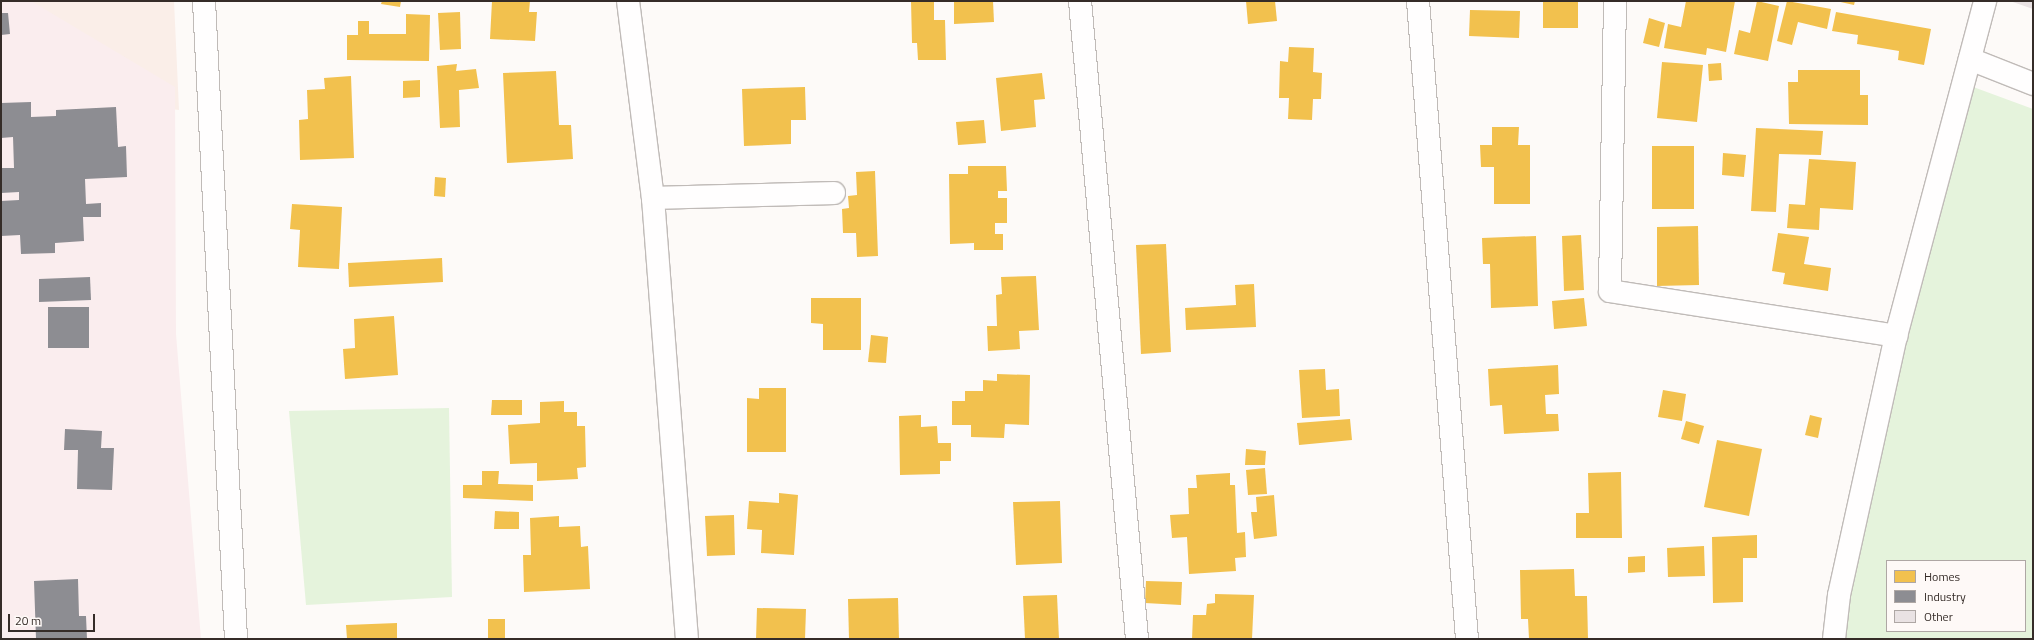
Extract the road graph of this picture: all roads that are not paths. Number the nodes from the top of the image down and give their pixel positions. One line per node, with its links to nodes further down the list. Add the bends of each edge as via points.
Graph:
1 (204, 1): 12 (street)
2 (628, 1): 10 (street)
3 (1080, 1): 14 (street)
4 (1418, 1): 15 (street)
5 (1615, 1): 11 (street, via 1610,291)
6 (1985, 1): 7 (street)
7 (1970, 59): 8 (street); 11 (street)
8 (2033, 84)
9 (834, 193): 10 (street)
10 (653, 198): 13 (street)
11 (1896, 336): 16 (street, via 1839,595)
12 (236, 639)
13 (687, 639)
14 (1137, 639)
15 (1467, 639)
16 (1834, 639)

